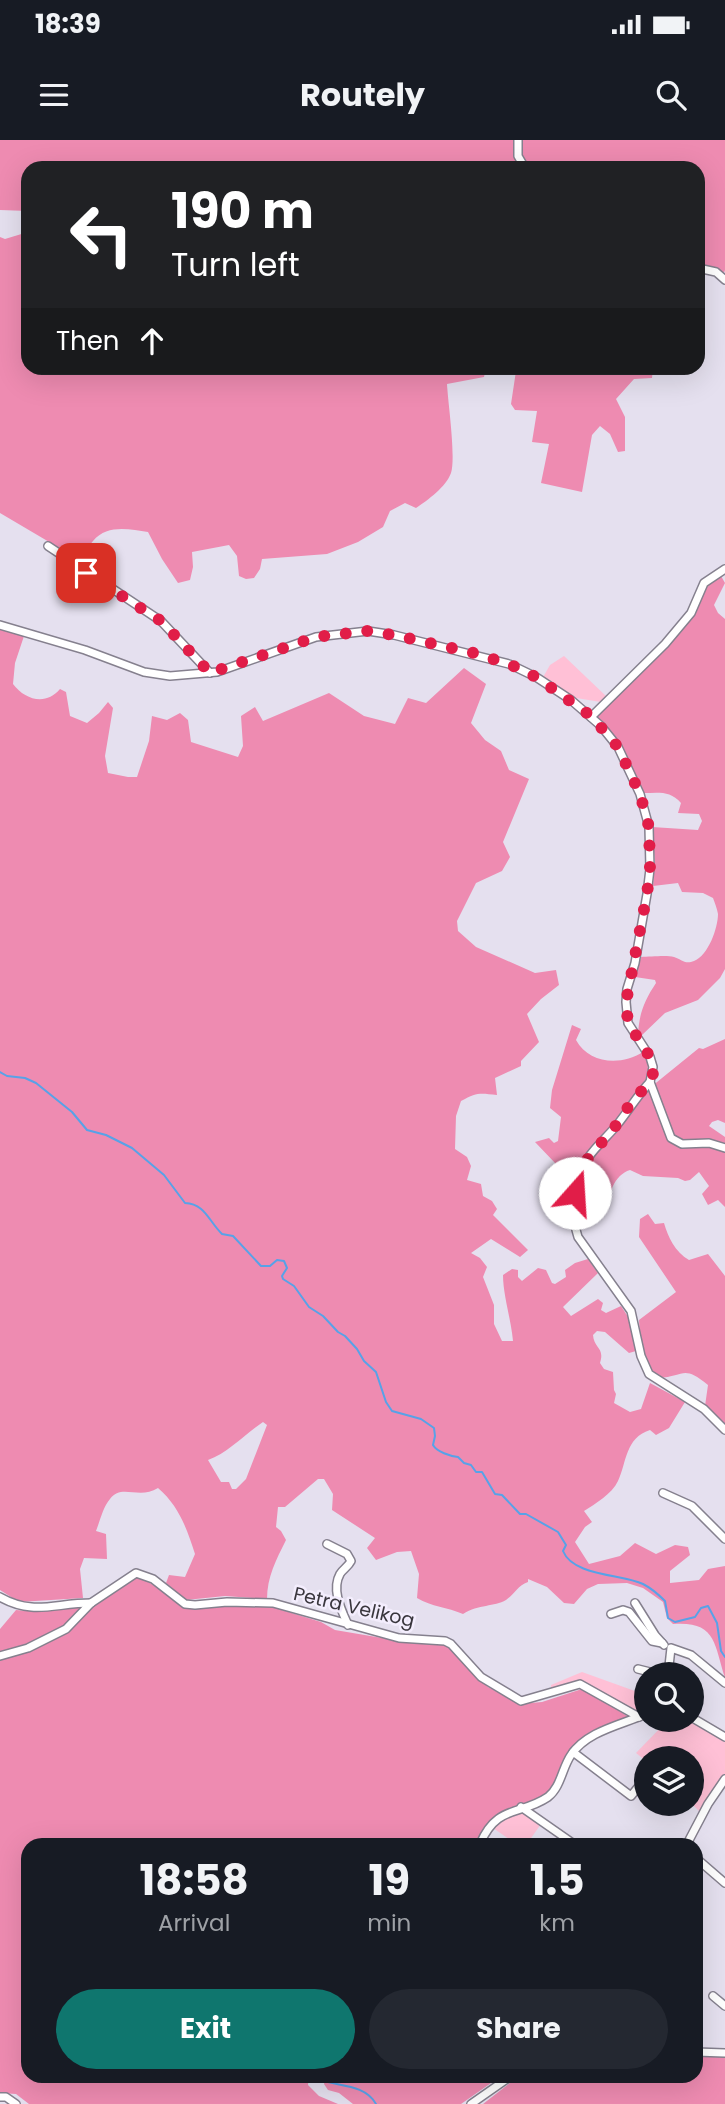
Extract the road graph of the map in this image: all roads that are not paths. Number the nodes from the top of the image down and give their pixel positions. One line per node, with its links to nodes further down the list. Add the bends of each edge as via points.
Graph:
1 (518, 140): 2 (street)
2 (521, 161)
3 (705, 270): 4 (street)
4 (725, 280)
5 (48, 546): 8 (street, via 161,621)
6 (725, 569): 9 (street, via 704,583 691,613 665,644)
7 (0, 625): 8 (street, via 156,676)
8 (210, 673): 9 (street, via 316,637 368,631 509,664)
9 (591, 716): 10 (street, via 618,747 640,794 649,827 647,894 626,1002 628,1023 653,1067)
10 (650, 1082): 11 (street, via 666,1130 676,1142); 12 (street, via 581,1171 575,1228 631,1311 649,1374 704,1409)
11 (725, 1147)
12 (725, 1430)
13 (663, 1493): 14 (street, via 692,1506)
14 (725, 1539)
15 (327, 1545): 20 (street, via 347,1554 351,1561 336,1586)
16 (0, 1597): 17 (street, via 30,1609)
17 (91, 1603): 20 (street, Petra Velikog, via 136,1573 153,1579 185,1604 272,1603); 23 (street, Petra Velikog, via 66,1629)
18 (635, 1603): 21 (street)
19 (611, 1614): 21 (street, via 629,1612 652,1641)
20 (348, 1625): 26 (street, Petra Velikog, via 399,1638 451,1644 481,1677 521,1701 580,1684)
21 (662, 1643): 22 (street)
22 (671, 1648): 24 (street); 25 (street, via 691,1656)
23 (0, 1656)
24 (669, 1662)
25 (725, 1684)
26 (634, 1712)
27 (634, 1719): 30 (street, Petra Velikog, via 601,1731)
28 (704, 1725): 29 (street)
29 (725, 1737)
30 (573, 1752): 32 (street, via 631,1796); 33 (street, Petra Velikog, via 554,1791)
31 (725, 1779): 36 (street)
32 (634, 1792)
33 (521, 1807): 34 (street, Petra Velikog, via 493,1824); 35 (street)
34 (484, 1838)
35 (565, 1838)
36 (690, 1838)
37 (703, 1864): 38 (street)
38 (725, 1883)
39 (713, 1996): 40 (street)
40 (725, 2006)
41 (703, 2052): 42 (street)
42 (725, 2053)
43 (501, 2083): 46 (street)
44 (0, 2097): 45 (street)
45 (16, 2104)
46 (471, 2104)

